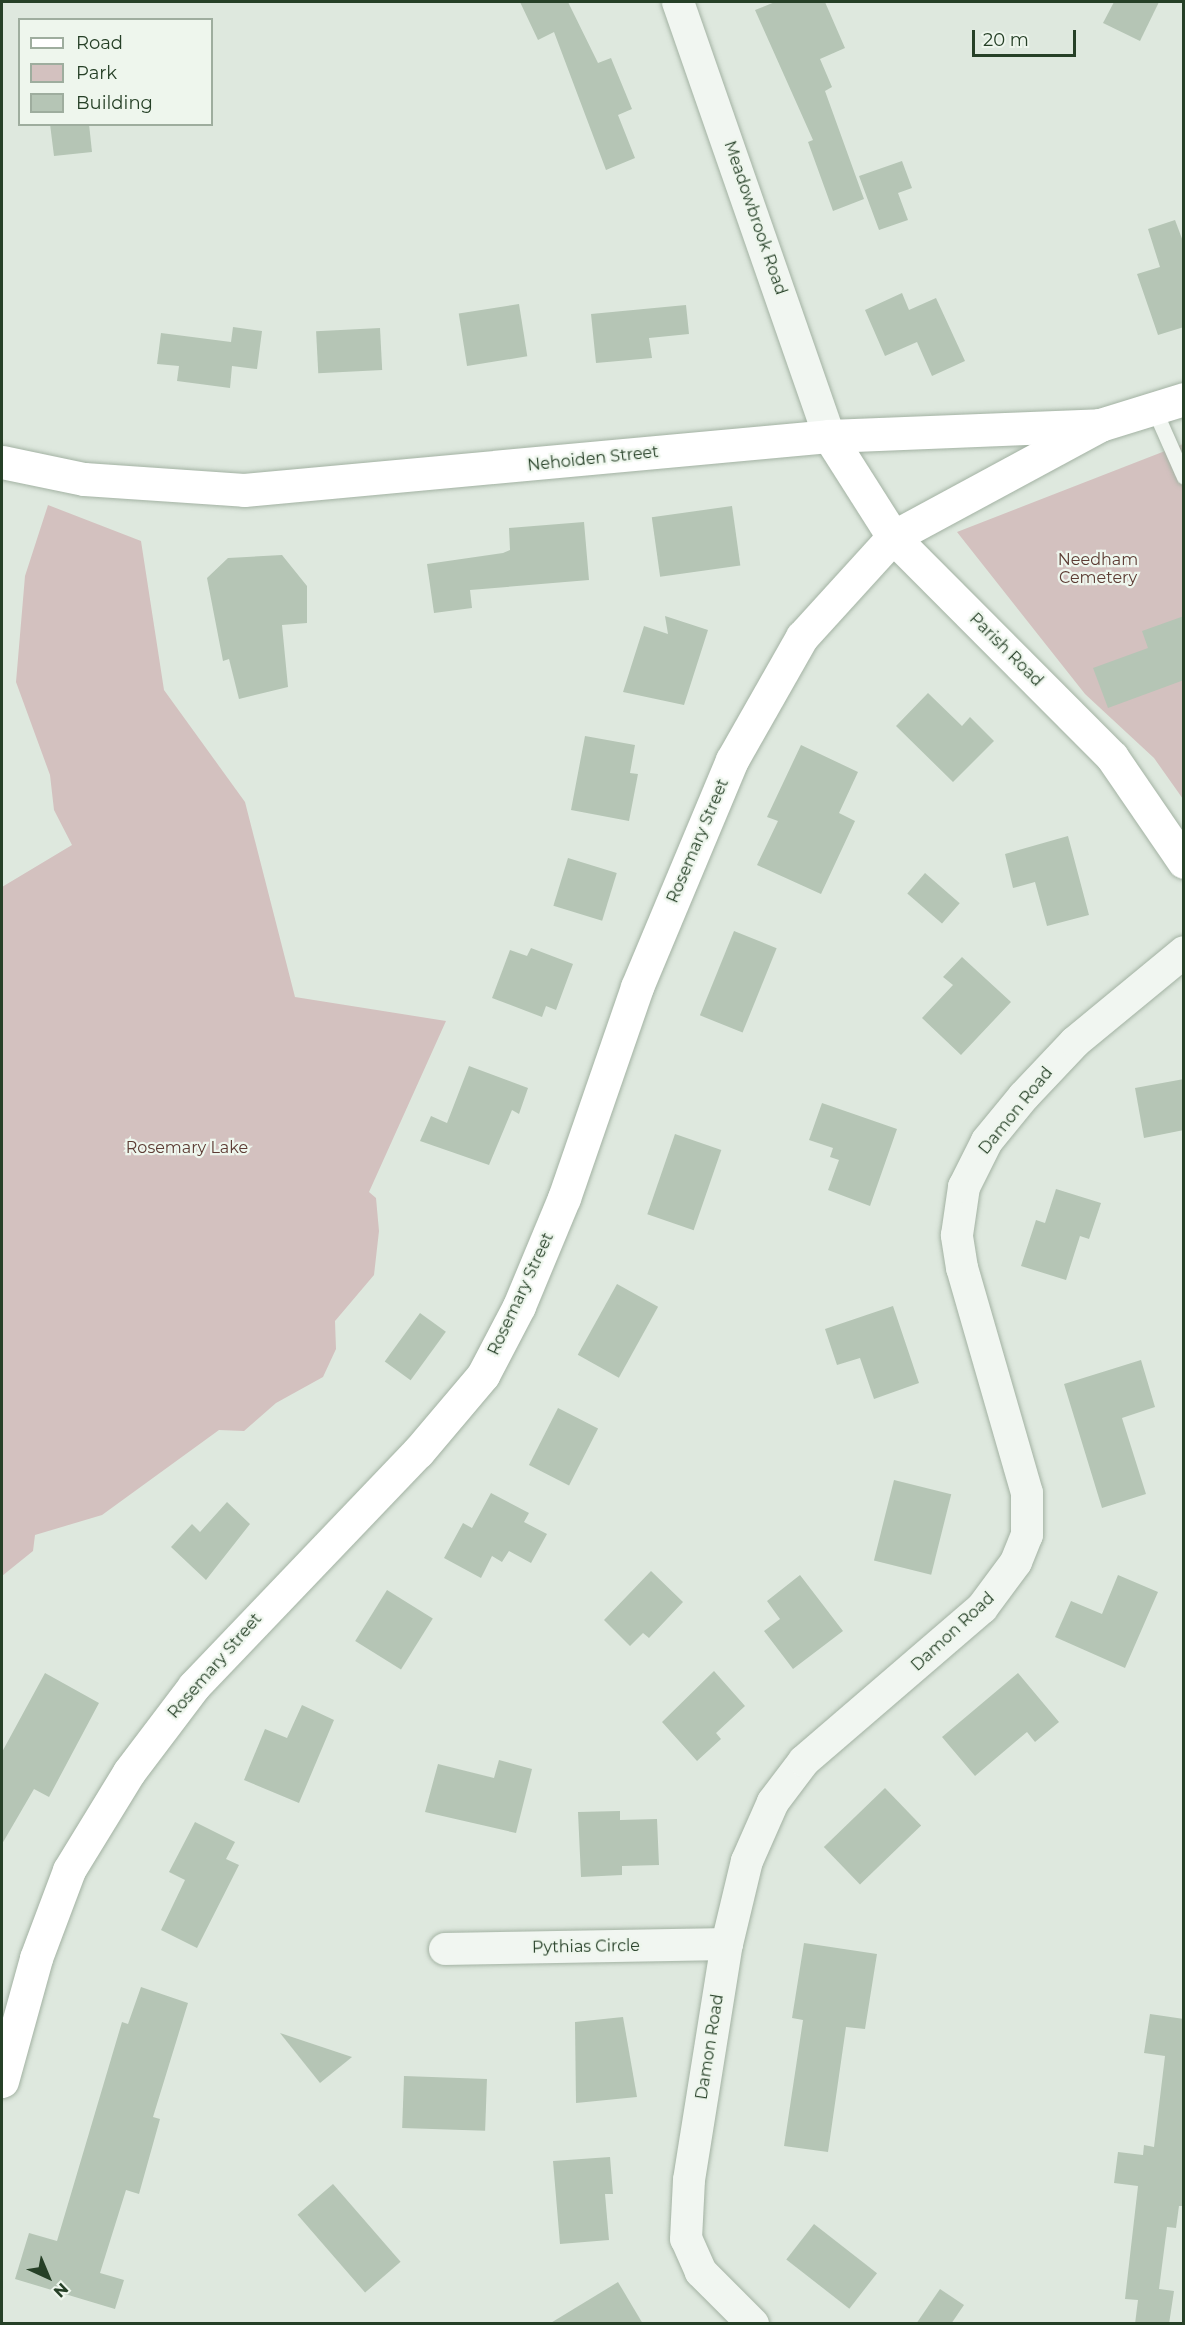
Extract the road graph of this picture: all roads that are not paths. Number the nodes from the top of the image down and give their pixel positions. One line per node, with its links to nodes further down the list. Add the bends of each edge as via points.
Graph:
1 (678, 2): 4 (street, Meadowbrook Road)
2 (1169, 404): 3 (street, Nehoiden Street); 6 (lane)
3 (1100, 425): 4 (street, Nehoiden Street); 7 (street, Rosemary Street)
4 (829, 436): 5 (street, Nehoiden Street, via 244,490 84,479); 7 (street, Parish Road)
5 (2, 462)
6 (1184, 477)
7 (893, 537): 8 (street, Parish Road, via 1112,757); 12 (street, Rosemary Street, via 802,637 732,760 637,987 559,1209 483,1375 418,1452 194,1686 129,1772 69,1870 36,1958)
8 (1184, 862)
9 (1184, 952): 10 (street, Damon Road, via 1075,1042 1024,1096 987,1141 964,1186 957,1235 962,1268 1027,1493 1027,1535 1016,1562 982,1608 787,1779 747,1861)
10 (727, 1944): 11 (street, Pythias Circle); 13 (street, Damon Road, via 689,2180 686,2239 701,2272)
11 (445, 1949)
12 (2, 2081)
13 (753, 2324)

